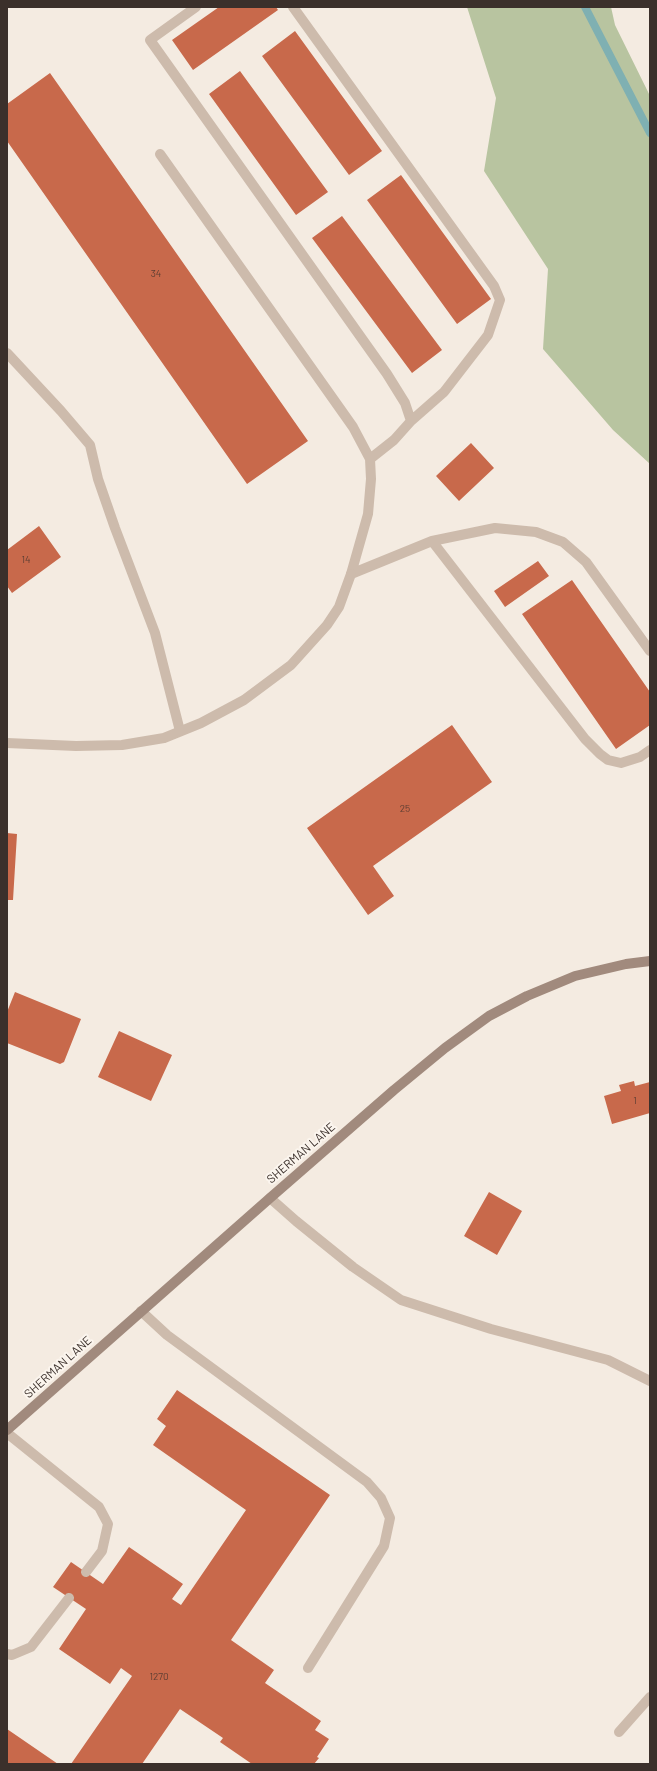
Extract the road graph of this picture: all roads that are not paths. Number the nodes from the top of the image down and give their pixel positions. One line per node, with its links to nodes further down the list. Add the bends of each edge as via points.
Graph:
1 (196, 7): 5 (street, via 150,40 387,374 405,403)
2 (293, 7): 5 (street, via 494,286 500,300 488,335 444,392)
3 (160, 154): 6 (street, via 353,427)
4 (7, 353): 10 (street, via 90,445 98,479 155,633)
5 (411, 421): 6 (street, via 394,440)
6 (370, 459): 8 (street, via 368,514)
7 (432, 541): 8 (street); 9 (street, via 494,528 536,532 563,542 586,562); 12 (street, via 585,739 600,754 608,760 621,763 640,757)
8 (351, 574): 10 (street, via 339,607 327,625 291,665 244,700)
9 (650, 651)
10 (180, 731): 11 (street, via 164,738 122,744 76,746)
11 (7, 743)
12 (650, 750)
13 (650, 961): 14 (street, SHERMAN LANE, via 575,976 527,996 489,1016 394,1090)
14 (270, 1198): 15 (street, SHERMAN LANE); 16 (street, via 353,1266 401,1300 491,1329 608,1360)
15 (141, 1311): 17 (street, SHERMAN LANE); 21 (street, via 167,1334 367,1482 381,1498 390,1518 384,1546)
16 (650, 1381)
17 (7, 1431): 18 (street, via 99,1508 108,1524 102,1552)
18 (86, 1572)
19 (69, 1598): 20 (street, via 32,1647 12,1655)
20 (7, 1654)
21 (308, 1668)
22 (650, 1697): 23 (street)
23 (619, 1732)

